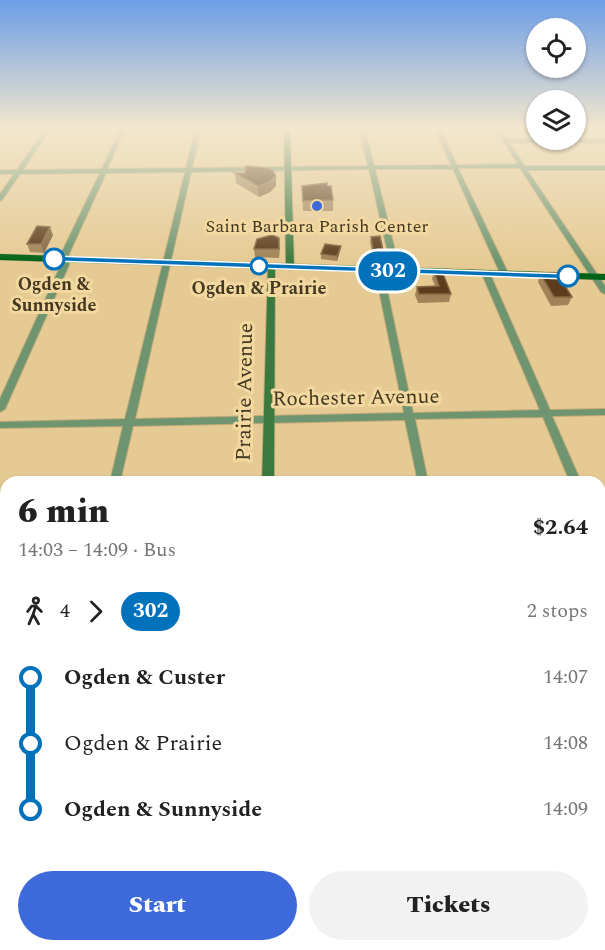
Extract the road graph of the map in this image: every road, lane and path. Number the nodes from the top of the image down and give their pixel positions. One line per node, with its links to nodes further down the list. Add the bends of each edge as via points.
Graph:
1 (18, 173): 8 (street)
2 (103, 173): 10 (street)
3 (188, 173): 11 (street)
4 (288, 173): 13 (street)
5 (373, 173): 15 (street)
6 (458, 173): 17 (street)
7 (526, 173): 18 (street)
8 (0, 199)
9 (0, 257): 10 (main road)
10 (65, 259): 11 (main road); 20 (street)
11 (165, 263): 12 (main road); 25 (street)
12 (271, 266): 13 (main road); 24 (street, Prairie Avenue)
13 (290, 267): 14 (main road)
14 (379, 270): 15 (main road); 23 (street)
15 (396, 271): 16 (main road)
16 (486, 274): 17 (main road); 22 (street)
17 (505, 275): 18 (main road)
18 (600, 277): 19 (street)
19 (605, 292)
20 (0, 409)
21 (605, 412): 22 (street, Rochester Avenue)
22 (547, 413): 23 (street, Rochester Avenue); 30 (street)
23 (409, 416): 24 (street, Rochester Avenue); 29 (street)
24 (269, 418): 25 (street, Rochester Avenue); 28 (street, Prairie Avenue)
25 (129, 421): 26 (street, Rochester Avenue); 27 (street)
26 (0, 425)
27 (116, 476)
28 (268, 476)
29 (422, 476)
30 (573, 476)

